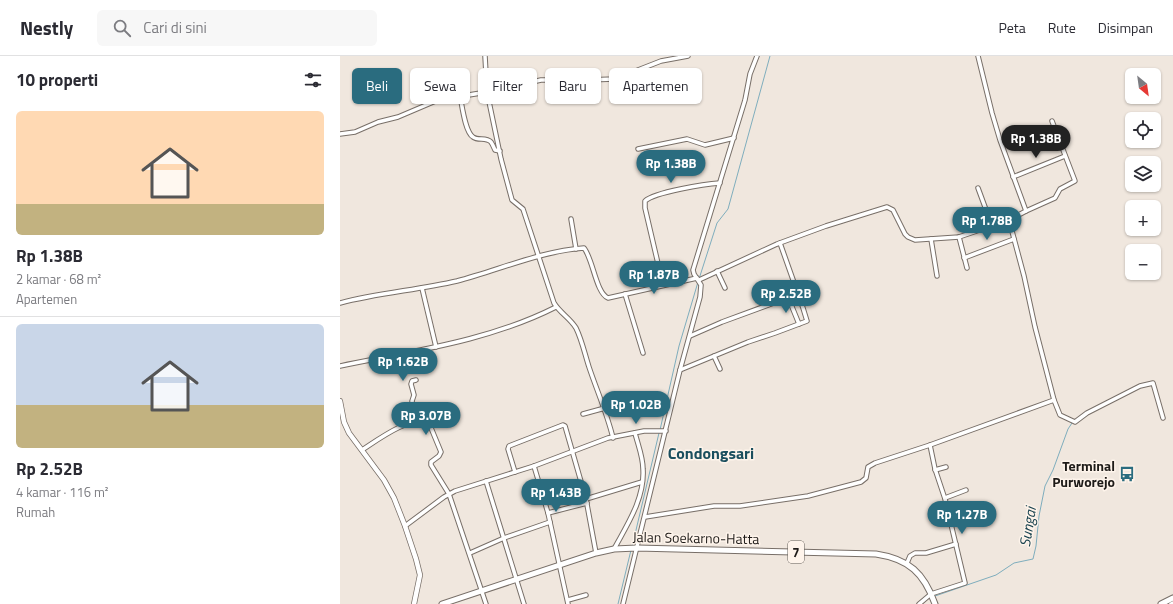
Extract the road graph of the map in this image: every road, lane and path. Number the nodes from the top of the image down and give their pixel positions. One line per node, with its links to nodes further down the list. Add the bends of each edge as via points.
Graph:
1 (485, 56): 5 (street)
2 (687, 56): 6 (street, via 661,61 619,78)
3 (757, 56): 12 (street)
4 (978, 56): 16 (street, via 992,113)
5 (486, 68)
6 (537, 81)
7 (428, 104): 11 (street, via 398,118 378,122 355,132)
8 (462, 104): 14 (street, via 471,136 490,141 495,150)
9 (490, 104): 14 (street)
10 (1052, 121): 15 (street)
11 (340, 134)
12 (734, 138): 13 (street, via 705,145 687,140); 17 (street)
13 (638, 149)
14 (500, 151): 28 (street, via 512,200 523,209)
15 (1065, 156): 16 (street); 19 (street, via 1075,181 1060,189 1055,198)
16 (1013, 177): 19 (street)
17 (720, 183): 33 (street, via 693,270); 34 (street, via 661,194 644,201)
18 (978, 188): 22 (street)
19 (1026, 211): 21 (street)
20 (571, 219): 27 (street)
21 (1009, 220): 22 (street); 25 (street)
22 (992, 226): 23 (street)
23 (959, 237): 24 (street); 29 (street)
24 (932, 239): 26 (street, via 915,240 908,237 893,210 887,207); 32 (street)
25 (1014, 239): 29 (street); 51 (street)
26 (780, 243): 31 (street); 38 (street)
27 (576, 249): 28 (street); 37 (street, via 584,248 588,253 605,297)
28 (538, 257): 35 (street, via 472,277); 41 (street)
29 (964, 258): 30 (street)
30 (967, 268)
31 (717, 271): 33 (street); 36 (street)
32 (937, 276)
33 (698, 279): 34 (street); 43 (street, via 701,285 700,297)
34 (664, 285): 37 (street)
35 (422, 288): 40 (street); 44 (street)
36 (725, 288)
37 (625, 294): 45 (street)
38 (798, 294): 39 (street); 42 (street, via 807,320)
39 (788, 297): 42 (street); 43 (street)
40 (340, 303)
41 (556, 307): 44 (street, via 514,326); 53 (street, via 578,331)
42 (799, 324): 46 (street)
43 (690, 336): 49 (street)
44 (436, 347): 47 (street)
45 (643, 352)
46 (714, 356): 48 (street); 49 (street)
47 (340, 366)
48 (720, 369)
49 (680, 370): 58 (street)
50 (416, 380): 57 (street, via 411,384)
51 (1054, 400): 56 (street, via 1060,415 1075,422 1087,413 1140,386 1153,383); 61 (street)
52 (340, 401): 54 (main road)
53 (605, 408): 55 (street); 60 (street)
54 (341, 409): 62 (main road, via 349,434)
55 (583, 414)
56 (1163, 418)
57 (415, 422): 62 (street, via 390,432); 72 (street, via 429,423 441,452 431,465)
58 (666, 431): 59 (street); 77 (street)
59 (635, 433): 60 (street); 69 (street, via 644,468)
60 (613, 438): 63 (street)
61 (930, 445): 66 (street); 77 (street, via 870,465 866,478 861,482 808,496 740,506 714,506)
62 (362, 450): 79 (main road, via 390,489)
63 (572, 452): 64 (street); 67 (street, via 563,425 509,446); 70 (street)
64 (534, 466): 67 (street); 74 (street)
65 (946, 467): 66 (street)
66 (935, 470): 73 (street)
67 (515, 472): 68 (street)
68 (486, 481): 72 (street); 80 (street)
69 (642, 482): 75 (street); 83 (street, via 635,510)
70 (583, 488): 74 (street); 75 (street)
71 (966, 490): 73 (street)
72 (449, 494): 79 (street); 84 (street)
73 (945, 498): 81 (street)
74 (544, 501): 76 (street)
75 (587, 501): 76 (street); 85 (street)
76 (548, 514): 78 (street)
77 (645, 517): 82 (street)
78 (550, 522): 80 (street); 86 (street)
79 (405, 526): 95 (main road, via 420,575)
80 (504, 538): 84 (street); 88 (street)
81 (956, 544): 87 (street, via 915,554 910,556); 90 (street, via 965,584)
82 (634, 548): 83 (highway, Jalan Soekarno-Hatta / 7); 87 (highway, Jalan Soekarno-Hatta / 7, via 876,554); 99 (street)
83 (614, 549): 85 (highway, Jalan Soekarno-Hatta / 7)
84 (470, 553): 89 (street)
85 (596, 553): 86 (highway, Jalan Soekarno-Hatta / 7)
86 (560, 564): 88 (highway, Jalan Soekarno-Hatta / 7); 93 (street)
87 (906, 564): 90 (highway, Jalan Soekarno-Hatta / 7, via 921,576)
88 (516, 578): 89 (highway, Jalan Soekarno-Hatta / 7); 98 (street)
89 (482, 590): 96 (highway, Jalan Soekarno-Hatta / 7); 97 (street)
90 (931, 594): 100 (street); 101 (highway, Jalan Soekarno-Hatta / 7)
91 (586, 595): 93 (street)
92 (1173, 598): 94 (highway)
93 (568, 602)
94 (1170, 603): 102 (highway)
95 (414, 604)
96 (442, 604)
97 (486, 604)
98 (524, 604)
99 (623, 604)
100 (919, 604)
101 (935, 604)
102 (1160, 604)

